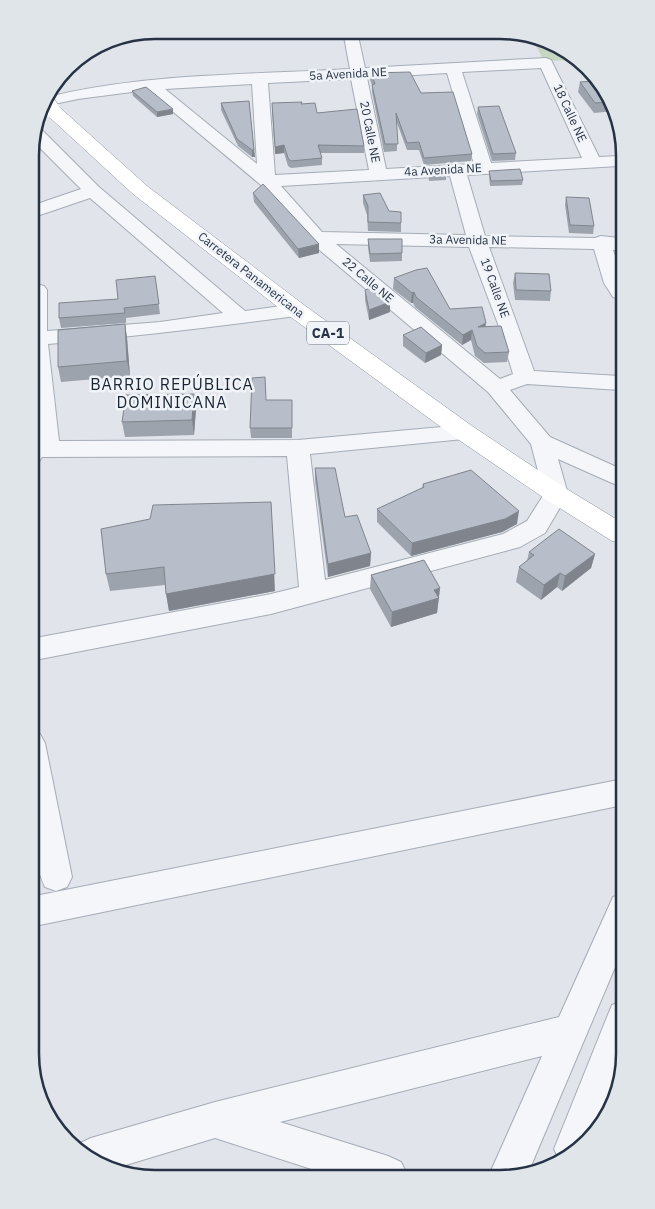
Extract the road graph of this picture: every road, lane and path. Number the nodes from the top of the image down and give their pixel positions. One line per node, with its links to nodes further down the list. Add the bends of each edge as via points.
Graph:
1 (352, 39): 4 (street, 20 Calle NE)
2 (546, 63): 3 (street, 5a Avenida NE); 11 (street, 18 Calle NE)
3 (453, 68): 4 (street, 5a Avenida NE); 12 (street)
4 (358, 73): 5 (street, 5a Avenida NE); 14 (street, 20 Calle NE)
5 (260, 78): 6 (street, 5a Avenida NE); 15 (street)
6 (150, 85): 7 (street, 5a Avenida NE, via 86,93); 15 (street, 22 Calle NE)
7 (51, 102)
8 (49, 108): 22 (highway, Carretera Panamericana / CA-1, via 140,190)
9 (40, 137): 16 (street)
10 (616, 161): 11 (street, 4a Avenida NE)
11 (593, 162): 12 (street, 4a Avenida NE)
12 (484, 168): 13 (street, 4a Avenida NE)
13 (458, 169): 14 (street, 4a Avenida NE); 19 (street, 19 Calle NE)
14 (378, 173): 15 (street, 4a Avenida NE)
15 (267, 181): 18 (street, 22 Calle NE)
16 (93, 191): 17 (street); 23 (street)
17 (39, 209)
18 (317, 238): 19 (street, 3a Avenida NE); 28 (street, 22 Calle NE)
19 (477, 240): 20 (street, 3a Avenida NE); 26 (street, 19 Calle NE)
20 (610, 243): 21 (street)
21 (616, 287)
22 (296, 310): 23 (street); 29 (highway, Carretera Panamericana / CA-1)
23 (241, 318): 24 (street)
24 (39, 339)
25 (39, 375): 31 (street, via 48,440)
26 (525, 377): 27 (street); 28 (street)
27 (616, 382)
28 (496, 387): 30 (street, 22 Calle NE)
29 (464, 432): 32 (street); 35 (highway, Carretera Panamericana / CA-1)
30 (542, 442): 34 (street); 35 (street, 22 Calle NE)
31 (39, 446)
32 (298, 448): 33 (street); 37 (street)
33 (39, 451)
34 (616, 477)
35 (556, 494): 36 (highway, Carretera Panamericana / CA-1); 37 (street, via 536,527 512,542)
36 (616, 531)
37 (313, 593): 38 (street)
38 (39, 648)
39 (39, 789): 41 (street)
40 (616, 793): 42 (street)
41 (56, 877)
42 (39, 910)
43 (616, 926): 44 (street)
44 (570, 1032): 46 (street); 49 (street)
45 (616, 1038): 47 (street)
46 (215, 1120): 48 (street); 50 (street)
47 (576, 1142)
48 (96, 1155)
49 (511, 1169)
50 (375, 1170)

